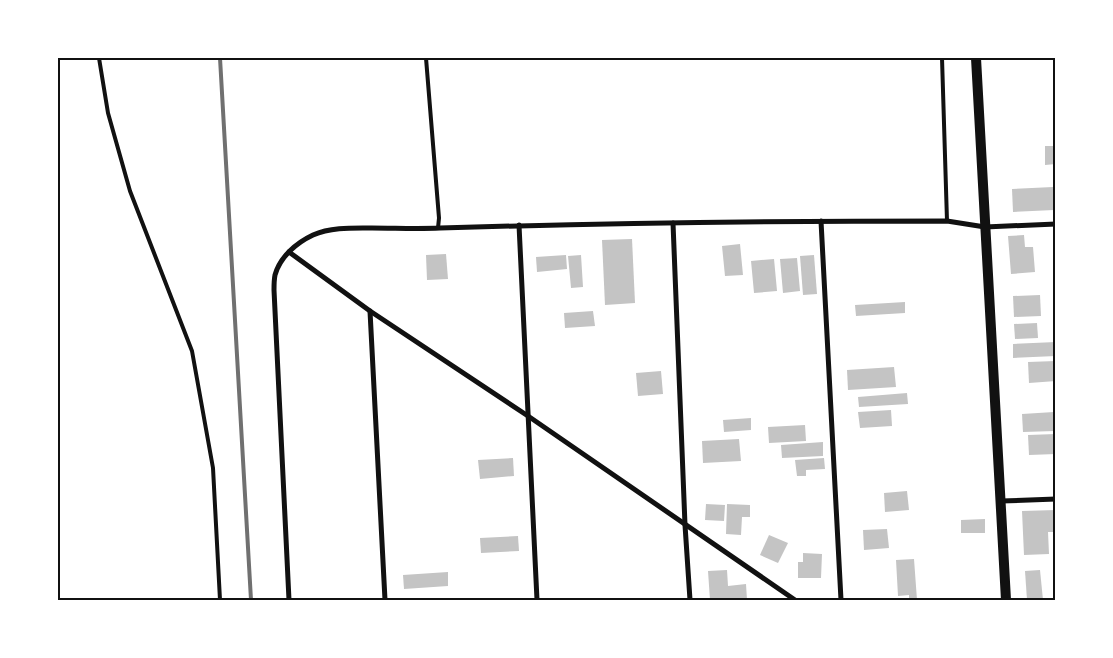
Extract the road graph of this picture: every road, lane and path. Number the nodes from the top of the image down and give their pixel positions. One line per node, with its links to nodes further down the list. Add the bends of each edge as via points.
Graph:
1 (99, 58): 18 (lane, via 108,113 130,191 192,351 213,468)
2 (426, 58): 11 (lane)
3 (942, 58): 5 (lane)
4 (976, 58): 10 (main road)
5 (948, 220): 6 (street); 10 (street)
6 (821, 221): 7 (street); 24 (street)
7 (673, 223): 9 (street); 17 (street)
8 (1056, 224): 10 (street)
9 (519, 225): 11 (street); 14 (street)
10 (985, 227): 16 (main road)
11 (438, 228): 12 (street, via 333,229 314,235)
12 (289, 252): 13 (street); 19 (street, via 274,277)
13 (370, 311): 14 (street); 20 (street)
14 (528, 416): 17 (street); 21 (street)
15 (1056, 500): 16 (street)
16 (1000, 501): 25 (main road)
17 (685, 524): 22 (street); 23 (street)
18 (220, 600)
19 (289, 600)
20 (385, 600)
21 (537, 600)
22 (690, 600)
23 (795, 600)
24 (841, 600)
25 (1006, 600)

